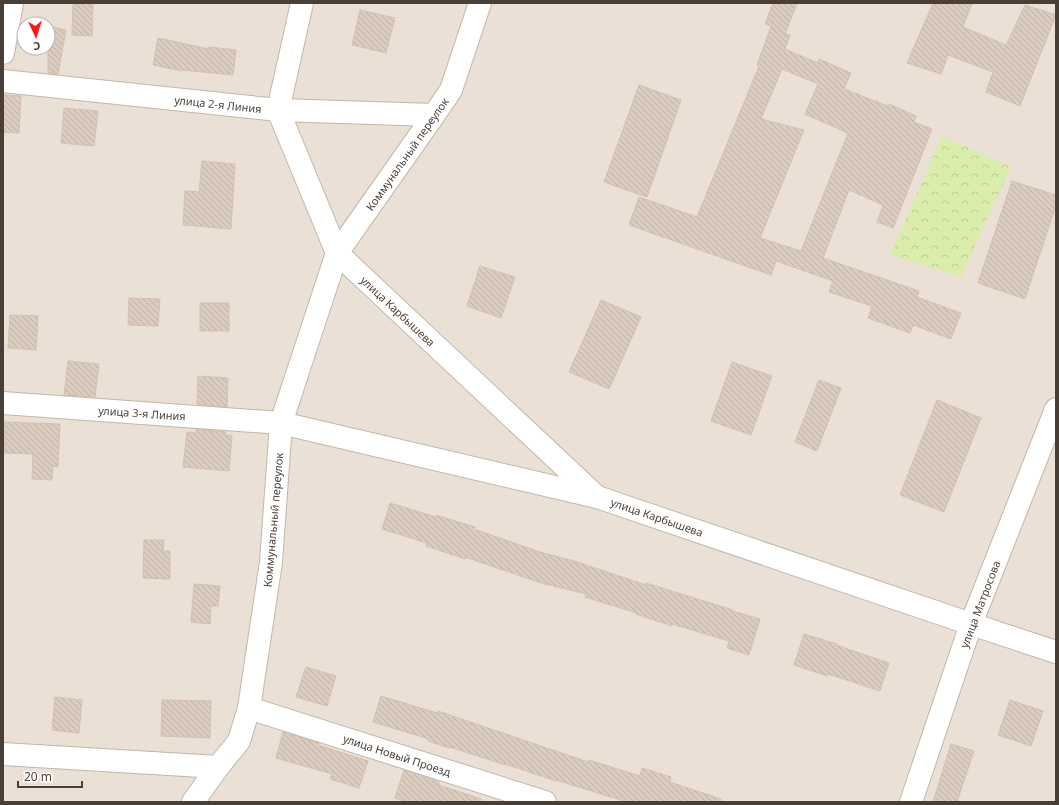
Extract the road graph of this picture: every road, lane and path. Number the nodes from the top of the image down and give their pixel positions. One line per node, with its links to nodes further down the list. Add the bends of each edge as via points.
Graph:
1 (12, 3): 4 (street)
2 (302, 3): 6 (street)
3 (480, 3): 7 (street, Коммунальный переулок, via 451,90)
4 (3, 53)
5 (3, 81): 6 (street, улица 2-я Линия)
6 (278, 110): 7 (street, улица 2-я Линия); 8 (street)
7 (434, 115): 8 (street, Коммунальный переулок)
8 (337, 253): 11 (street, Коммунальный переулок); 12 (street, улица Карбышева)
9 (3, 403): 11 (street, улица 3-я Линия)
10 (1056, 409): 13 (street, улица Матросова)
11 (281, 423): 12 (street, улица 3-я Линия); 15 (street, Коммунальный переулок, via 271,562)
12 (597, 497): 13 (street, улица Карбышева)
13 (971, 624): 14 (street, улица Карбышева); 20 (street, улица Матросова)
14 (1056, 652)
15 (249, 708): 17 (street, Коммунальный переулок, via 239,741); 19 (street, улица Новый Проезд)
16 (3, 754): 17 (street)
17 (218, 766): 18 (street, Коммунальный переулок)
18 (193, 802)
19 (545, 802)
20 (911, 802)

